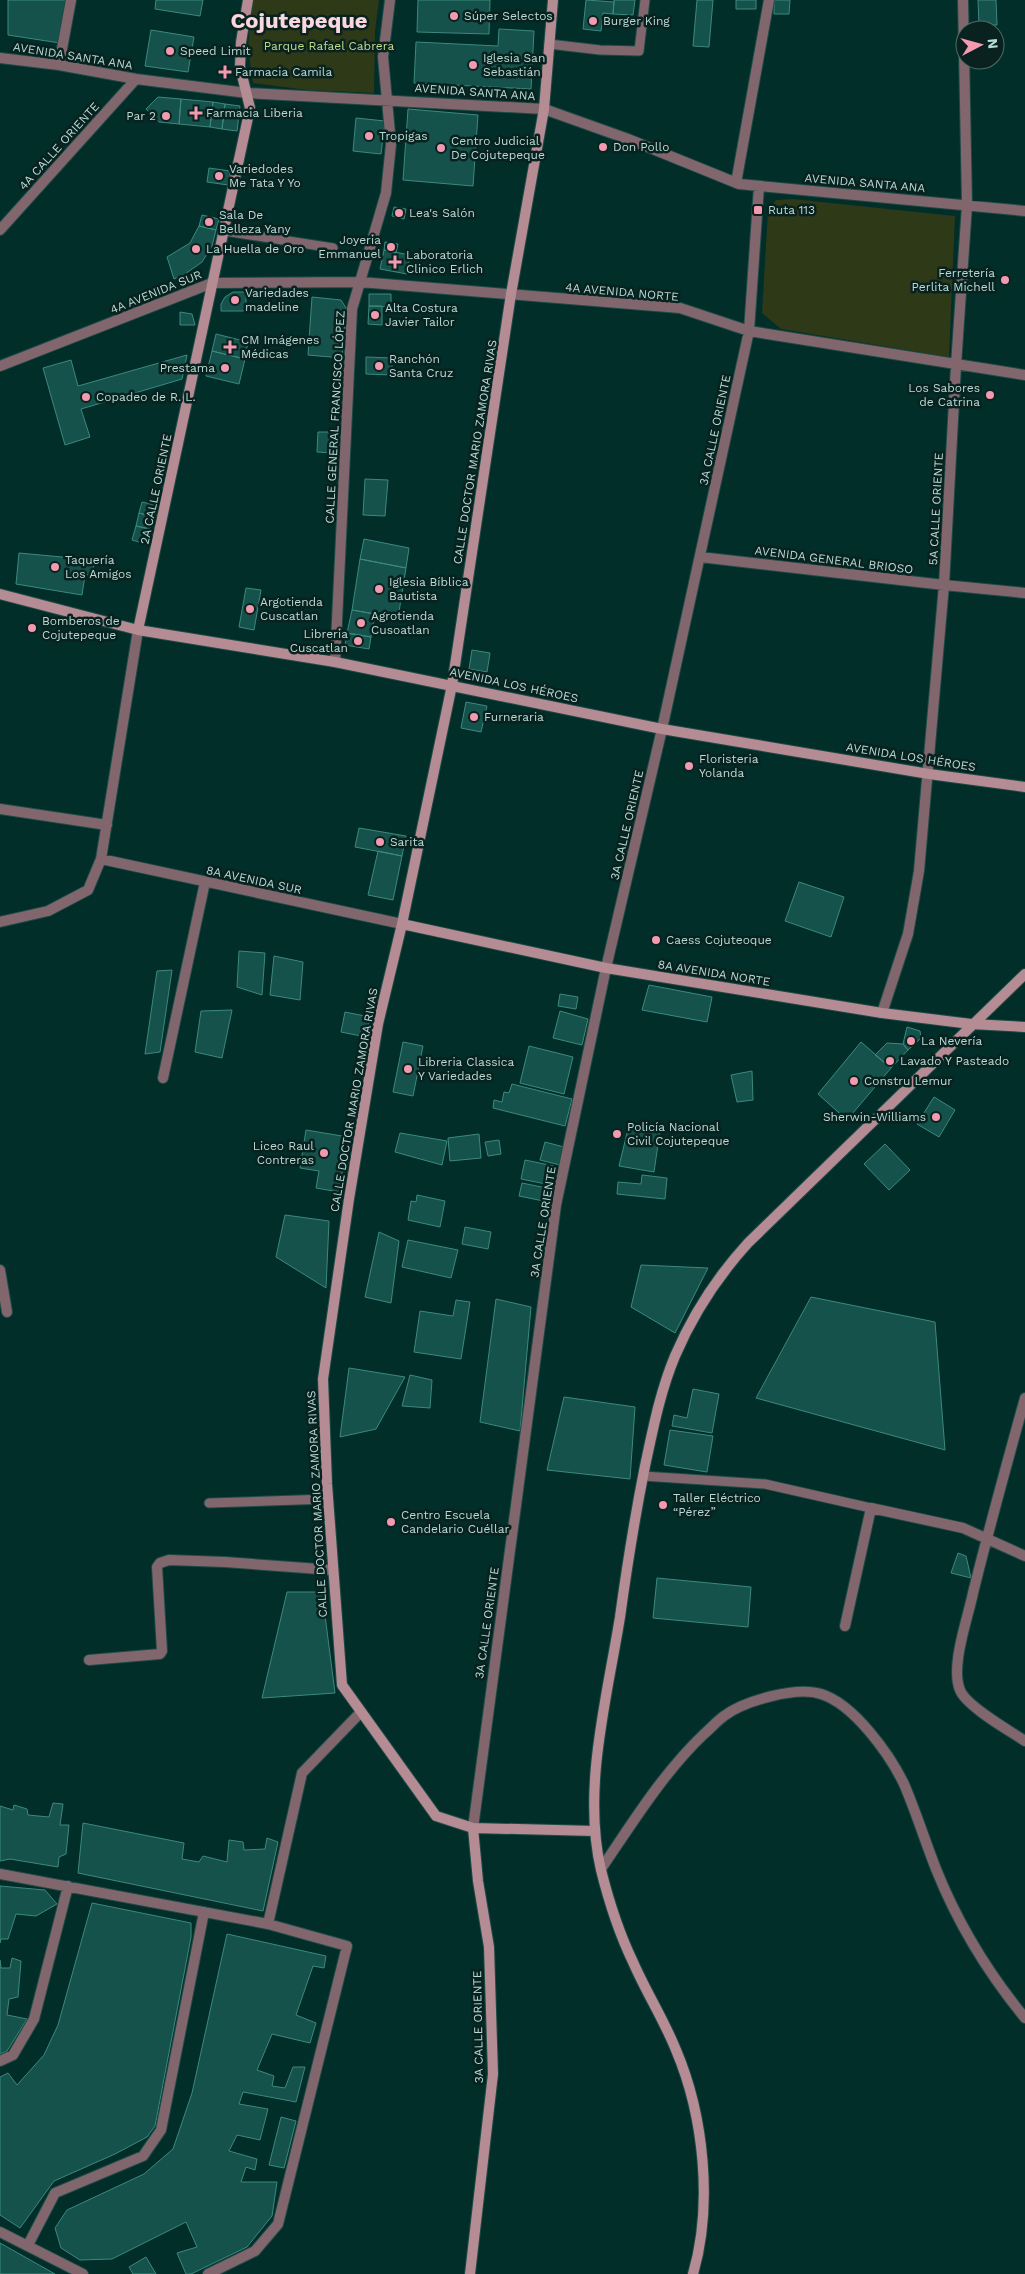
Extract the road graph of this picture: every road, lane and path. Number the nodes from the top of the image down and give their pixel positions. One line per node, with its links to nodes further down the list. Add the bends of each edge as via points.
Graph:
1 (71, 0): 10 (street)
2 (248, 0): 12 (street, 2A CALLE ORIENTE, via 240,67)
3 (390, 0): 13 (street, CALLE GENERAL FRANCISCO LÓPEZ, via 383,57)
4 (553, 0): 8 (street, CALLE DOCTOR MARIO ZAMORA RIVAS)
5 (645, 0): 8 (lane, via 639,51)
6 (769, 0): 15 (street)
7 (964, 0): 17 (street, 5A CALLE ORIENTE)
8 (549, 44): 14 (street, CALLE DOCTOR MARIO ZAMORA RIVAS)
9 (0, 58): 10 (street, AVENIDA SANTA ANA)
10 (59, 65): 11 (street, AVENIDA SANTA ANA)
11 (136, 79): 12 (street, AVENIDA SANTA ANA); 19 (street, 4A CALLE ORIENTE)
12 (247, 93): 13 (street, AVENIDA SANTA ANA); 20 (street, 2A CALLE ORIENTE, via 250,108)
13 (386, 100): 14 (street, AVENIDA SANTA ANA); 22 (street, CALLE GENERAL FRANCISCO LÓPEZ, via 391,144 386,194)
14 (544, 109): 15 (street, AVENIDA SANTA ANA); 24 (street, CALLE DOCTOR MARIO ZAMORA RIVAS)
15 (736, 183): 16 (street, AVENIDA SANTA ANA)
16 (759, 186): 17 (street, AVENIDA SANTA ANA); 25 (street, 3A CALLE ORIENTE)
17 (967, 205): 18 (street, AVENIDA SANTA ANA); 26 (street, 5A CALLE ORIENTE)
18 (1025, 212)
19 (0, 230)
20 (225, 231): 21 (lane); 23 (street, 2A CALLE ORIENTE)
21 (334, 248)
22 (360, 282): 23 (street, 4A AVENIDA SUR); 24 (street, 4A AVENIDA NORTE); 34 (street, CALLE GENERAL FRANCISCO LÓPEZ, via 352,309)
23 (212, 283): 27 (street, 4A AVENIDA SUR); 33 (street, 2A CALLE ORIENTE)
24 (511, 294): 25 (street, 4A AVENIDA NORTE, via 680,308); 35 (street, CALLE DOCTOR MARIO ZAMORA RIVAS)
25 (749, 331): 26 (street, 4A AVENIDA NORTE); 29 (street, 3A CALLE ORIENTE)
26 (956, 365): 28 (street, 4A AVENIDA NORTE); 30 (street, 5A CALLE ORIENTE)
27 (0, 366)
28 (1025, 375)
29 (700, 557): 30 (street, AVENIDA GENERAL BRIOSO); 36 (street, 3A CALLE ORIENTE)
30 (944, 585): 31 (street, AVENIDA GENERAL BRIOSO); 37 (street, 5A CALLE ORIENTE)
31 (1025, 593)
32 (0, 594): 33 (street, AVENIDA LOS HÉROES)
33 (138, 630): 34 (street, AVENIDA LOS HÉROES); 40 (street, 2A CALLE ORIENTE)
34 (335, 662): 35 (street, AVENIDA LOS HÉROES)
35 (452, 685): 36 (street, AVENIDA LOS HÉROES); 44 (street, CALLE DOCTOR MARIO ZAMORA RIVAS)
36 (662, 729): 37 (street, AVENIDA LOS HÉROES); 45 (street, 3A CALLE ORIENTE)
37 (929, 774): 38 (street, AVENIDA LOS HÉROES); 47 (street, 5A CALLE ORIENTE, via 919,871 908,934)
38 (1025, 787)
39 (0, 809): 40 (street)
40 (107, 825): 41 (street, 2A CALLE ORIENTE)
41 (101, 860): 42 (street, 8A AVENIDA SUR); 43 (street, 2A CALLE ORIENTE, via 88,890 48,910)
42 (205, 882): 44 (street, 8A AVENIDA SUR); 50 (street)
43 (0, 922)
44 (402, 924): 45 (street, 8A AVENIDA NORTE); 55 (street, CALLE DOCTOR MARIO ZAMORA RIVAS, via 378,1024 348,1199 323,1378)
45 (606, 968): 47 (street, 8A AVENIDA NORTE); 65 (street, 3A CALLE ORIENTE, via 556,1205)
46 (1025, 974): 48 (street)
47 (882, 1013): 48 (street, 8A AVENIDA NORTE)
48 (971, 1024): 49 (street, 8A AVENIDA NORTE); 54 (street, via 748,1243 714,1283 697,1310 665,1382)
49 (1025, 1027)
50 (163, 1078)
51 (0, 1270): 52 (street)
52 (7, 1312)
53 (1025, 1398): 58 (street)
54 (643, 1476): 57 (lane, via 765,1484); 66 (street, via 599,1752)
55 (328, 1498): 56 (lane); 60 (street, CALLE DOCTOR MARIO ZAMORA RIVAS)
56 (209, 1503)
57 (871, 1508): 58 (street, via 964,1528); 61 (street)
58 (987, 1538): 59 (street); 64 (street, via 962,1640 957,1671 960,1690 969,1702)
59 (1025, 1556)
60 (333, 1570): 62 (street, via 225,1562 169,1560 160,1563 157,1567 162,1652); 63 (street, CALLE DOCTOR MARIO ZAMORA RIVAS, via 342,1685)
61 (846, 1626)
62 (88, 1660)
63 (361, 1712): 65 (street, CALLE DOCTOR MARIO ZAMORA RIVAS, via 436,1816); 71 (street, via 302,1773)
64 (1025, 1741)
65 (473, 1828): 66 (street, CALLE DOCTOR MARIO ZAMORA RIVAS); 78 (street, 3A CALLE ORIENTE, via 489,1947 493,2074)
66 (594, 1831): 67 (street)
67 (601, 1869): 72 (street, via 650,1796 692,1746 724,1716 747,1703 770,1696 821,1694 840,1704 876,1738 903,1784 936,1870 965,1932 1000,1988); 79 (street, via 621,1935 676,2050 694,2105 704,2201 702,2239)
68 (0, 1874): 69 (street)
69 (68, 1886): 70 (street); 73 (street, via 34,2019 13,2055)
70 (204, 1912): 71 (street); 75 (street, via 161,2130 142,2156 55,2193)
71 (268, 1924): 77 (street, via 346,1946 278,2224 255,2251)
72 (1025, 2018)
73 (0, 2061)
74 (0, 2232): 75 (street)
75 (28, 2245): 76 (street)
76 (83, 2274)
77 (208, 2274)
78 (470, 2274)
79 (693, 2274)

